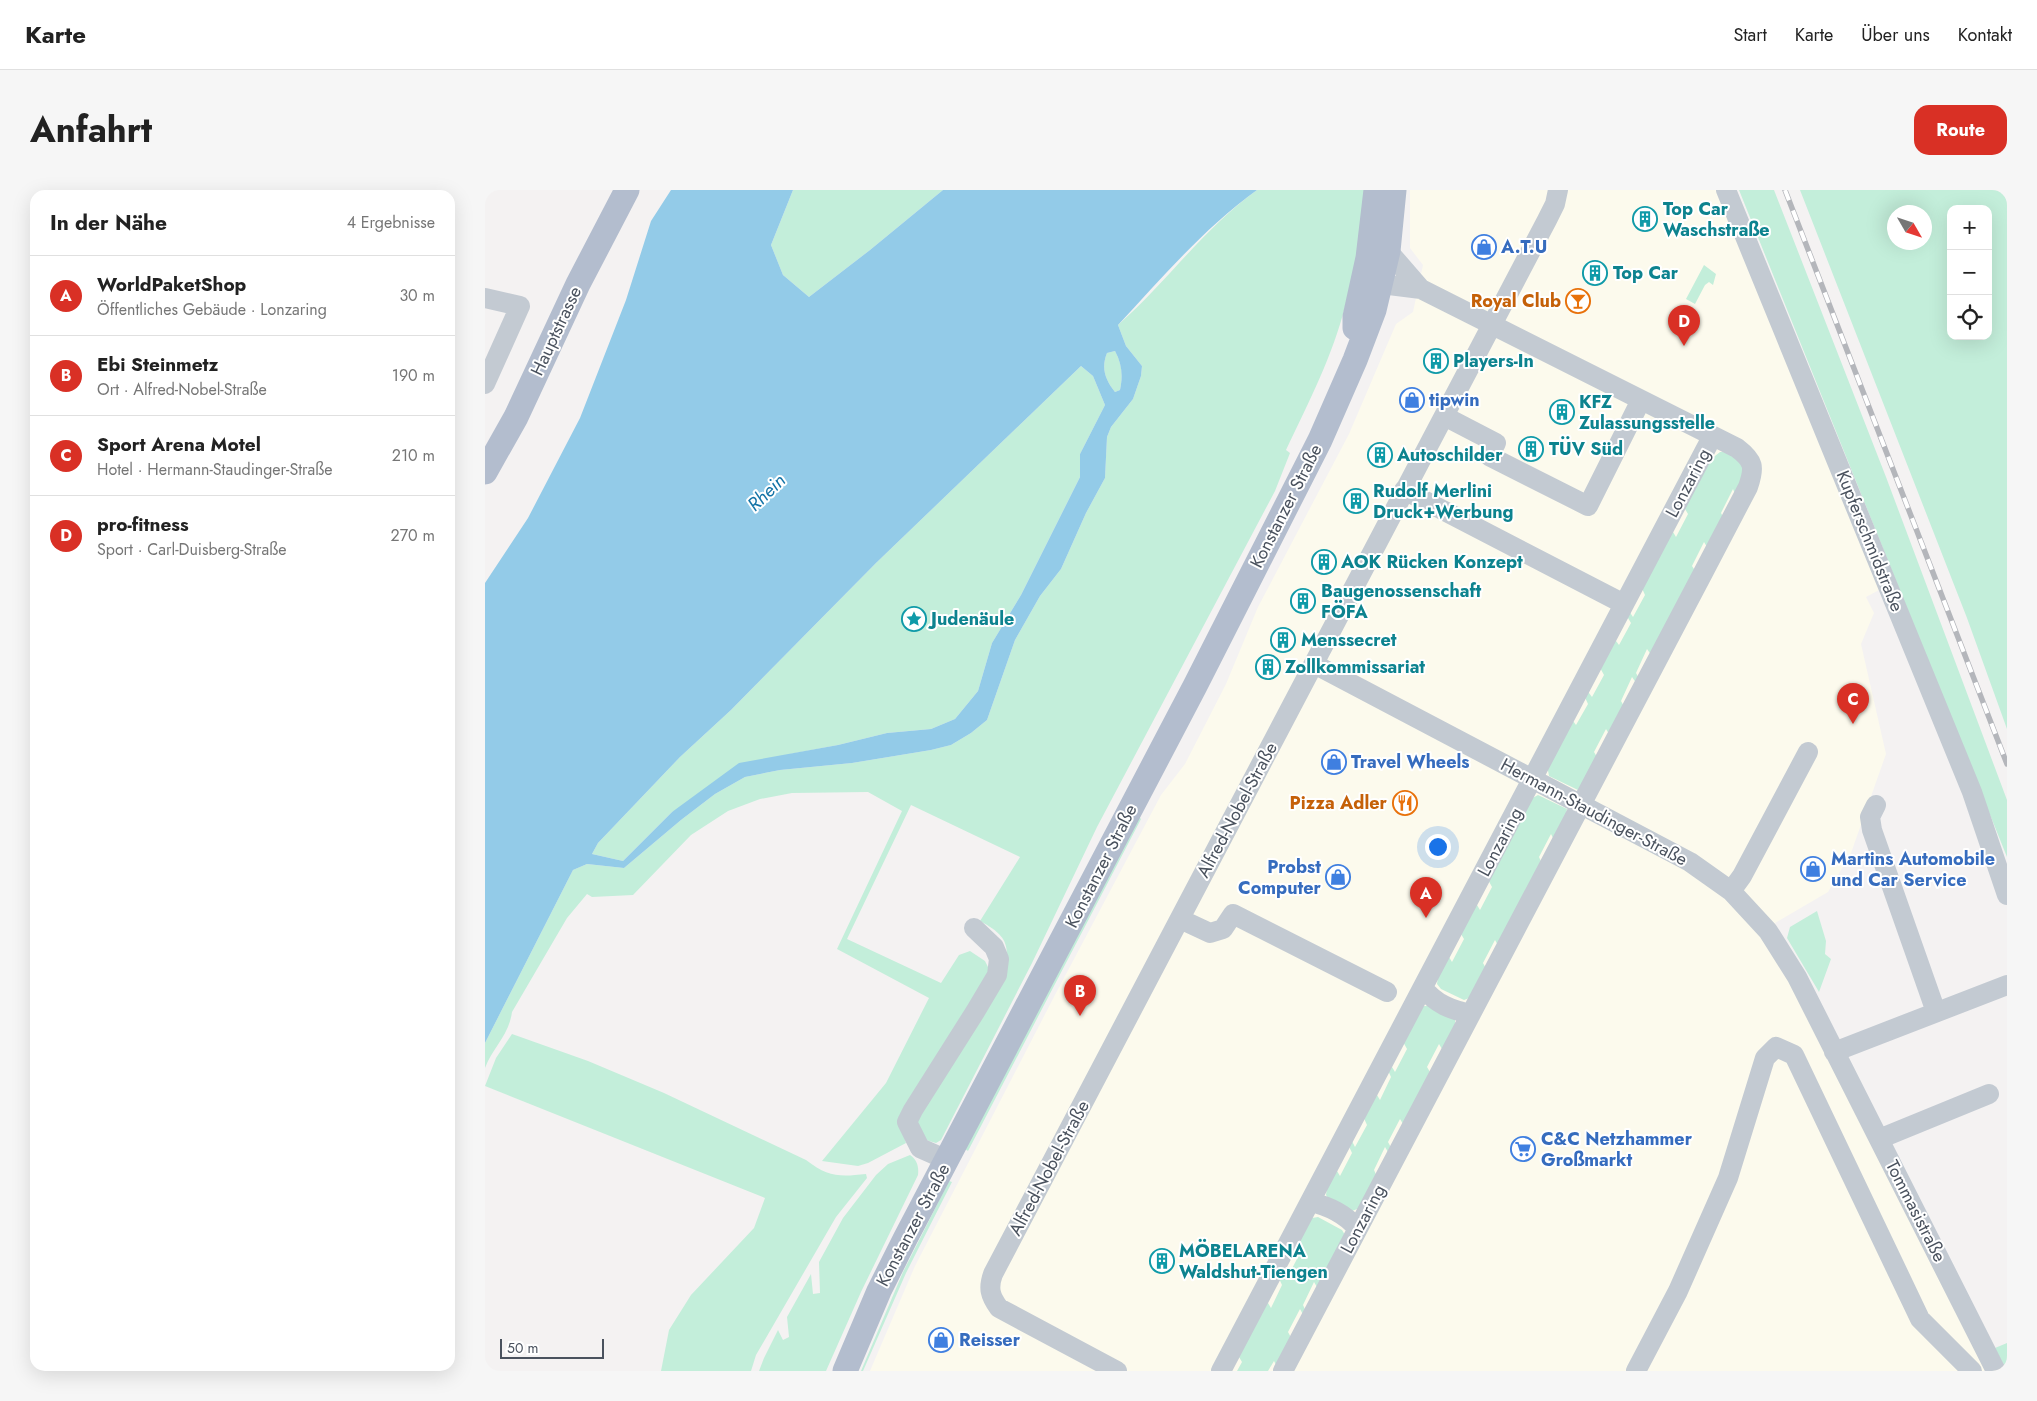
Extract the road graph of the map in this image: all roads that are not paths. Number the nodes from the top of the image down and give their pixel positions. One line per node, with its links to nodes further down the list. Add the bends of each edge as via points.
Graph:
1 (627, 190): 16 (main road, Hauptstrasse, via 578,284 516,417)
2 (1376, 190): 6 (main road, Konstanzer Straße)
3 (1393, 190): 6 (main road, Konstanzer Straße)
4 (1558, 190): 10 (street, Alfred-Nobel-Straße, via 1555,204)
5 (1726, 190): 25 (street, Kupferschmidstraße, via 1972,792)
6 (1378, 254): 7 (main road, Konstanzer Straße); 8 (street); 11 (main road, Konstanzer Straße, via 1355,318)
7 (1381, 284): 8 (street); 11 (main road, Konstanzer Straße)
8 (1421, 288): 10 (street)
9 (485, 298): 12 (street, via 520,306)
10 (1492, 323): 13 (street); 14 (street, Alfred-Nobel-Straße)
11 (1355, 360): 36 (main road, Konstanzer Straße, via 1319,440 1195,686)
12 (485, 384)
13 (1641, 400): 14 (street, via 1588,506 1489,456 1496,442); 15 (street)
14 (1444, 416): 17 (street, Alfred-Nobel-Straße)
15 (1712, 438): 18 (street, Lonzaring); 23 (street, Lonzaring, via 1737,448 1747,457 1752,465 1752,475)
16 (485, 472)
17 (1404, 490): 18 (street); 19 (street, Alfred-Nobel-Straße)
18 (1625, 604): 21 (street, Lonzaring)
19 (1314, 664): 21 (street, Hermann-Staudinger-Straße); 26 (street, Alfred-Nobel-Straße)
20 (1808, 752): 24 (street, via 1771,838)
21 (1533, 779): 23 (street, Hermann-Staudinger-Straße); 29 (street, Lonzaring)
22 (1877, 804): 31 (street, via 1870,817 1872,830)
23 (1581, 805): 24 (street, Hermann-Staudinger-Straße, via 1690,862); 32 (street, Lonzaring)
24 (1731, 891): 33 (street, Tommasistraße, via 1768,931 1783,953)
25 (2007, 894)
26 (1180, 919): 30 (street, via 1210,933 1223,929 1233,914); 40 (street, Alfred-Nobel-Straße, via 989,1286 991,1298 1009,1316)
27 (974, 928): 36 (street, via 994,947 999,959 997,975 907,1122 920,1148)
28 (2007, 985): 31 (street)
29 (1423, 988): 32 (street, via 1444,1006); 37 (street, Lonzaring)
30 (1387, 992)
31 (1937, 1012): 33 (street)
32 (1471, 1014): 38 (street, Lonzaring)
33 (1834, 1052): 35 (street, Tommasistraße)
34 (1989, 1094): 35 (street)
35 (1879, 1139): 45 (street, Tommasistraße)
36 (947, 1160): 39 (main road, Konstanzer Straße, via 879,1291)
37 (1310, 1202): 38 (street, via 1337,1210); 41 (street, Lonzaring)
38 (1357, 1228): 42 (street, Lonzaring)
39 (845, 1371)
40 (1117, 1371)
41 (1221, 1371)
42 (1283, 1371)
43 (1636, 1371): 44 (street, via 1678,1291 1728,1178 1765,1058 1776,1047 1793,1055 1920,1319)
44 (1972, 1371)
45 (1996, 1371)

